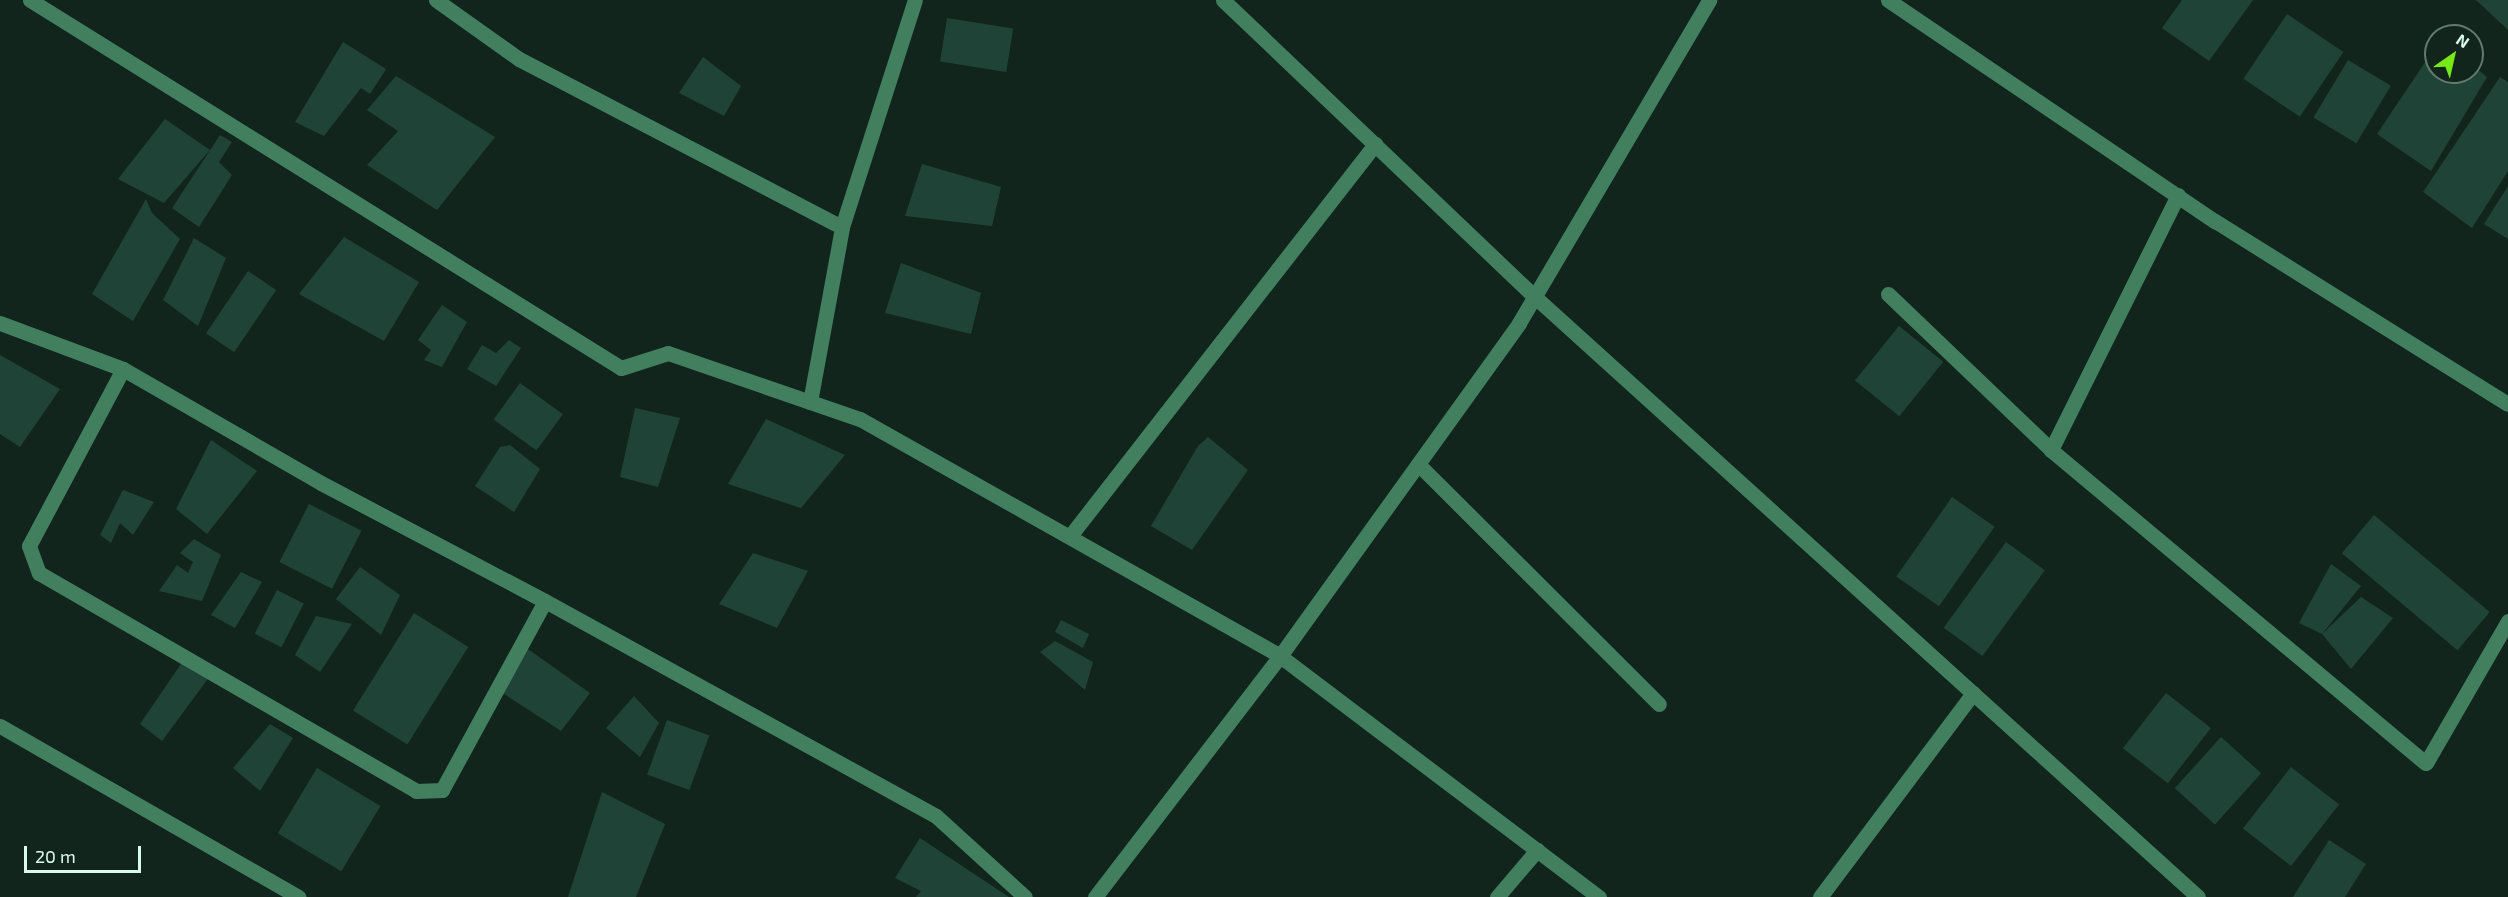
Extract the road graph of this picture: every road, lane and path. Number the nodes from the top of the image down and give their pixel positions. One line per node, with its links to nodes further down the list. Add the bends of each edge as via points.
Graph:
1 (30, 0): 14 (street, via 621,368 668,353)
2 (436, 0): 9 (street, via 519,59)
3 (915, 0): 9 (street)
4 (1223, 0): 7 (street)
5 (1709, 0): 11 (street)
6 (1888, 0): 8 (street)
7 (1375, 144): 11 (street); 18 (street)
8 (2178, 195): 15 (street); 16 (street)
9 (842, 227): 14 (street)
10 (1888, 294): 16 (street)
11 (1535, 297): 17 (street); 22 (street)
12 (0, 323): 13 (street)
13 (123, 369): 19 (street, via 321,483); 19 (street, via 29,546 39,573 416,791 442,790)
14 (810, 402): 18 (street, via 860,419)
15 (2508, 404)
16 (2050, 450): 20 (street, via 2426,763)
17 (1418, 464): 21 (street); 23 (street)
18 (1070, 536): 21 (street)
19 (545, 601): 27 (street, via 936,816)
20 (2508, 621)
21 (1280, 656): 25 (street); 28 (street)
22 (1972, 693): 31 (street); 32 (street)
23 (1659, 704)
24 (0, 726): 26 (street)
25 (1537, 850): 29 (street); 30 (street)
26 (298, 897)
27 (1024, 897)
28 (1095, 897)
29 (1497, 897)
30 (1599, 897)
31 (1820, 897)
32 (2198, 897)

